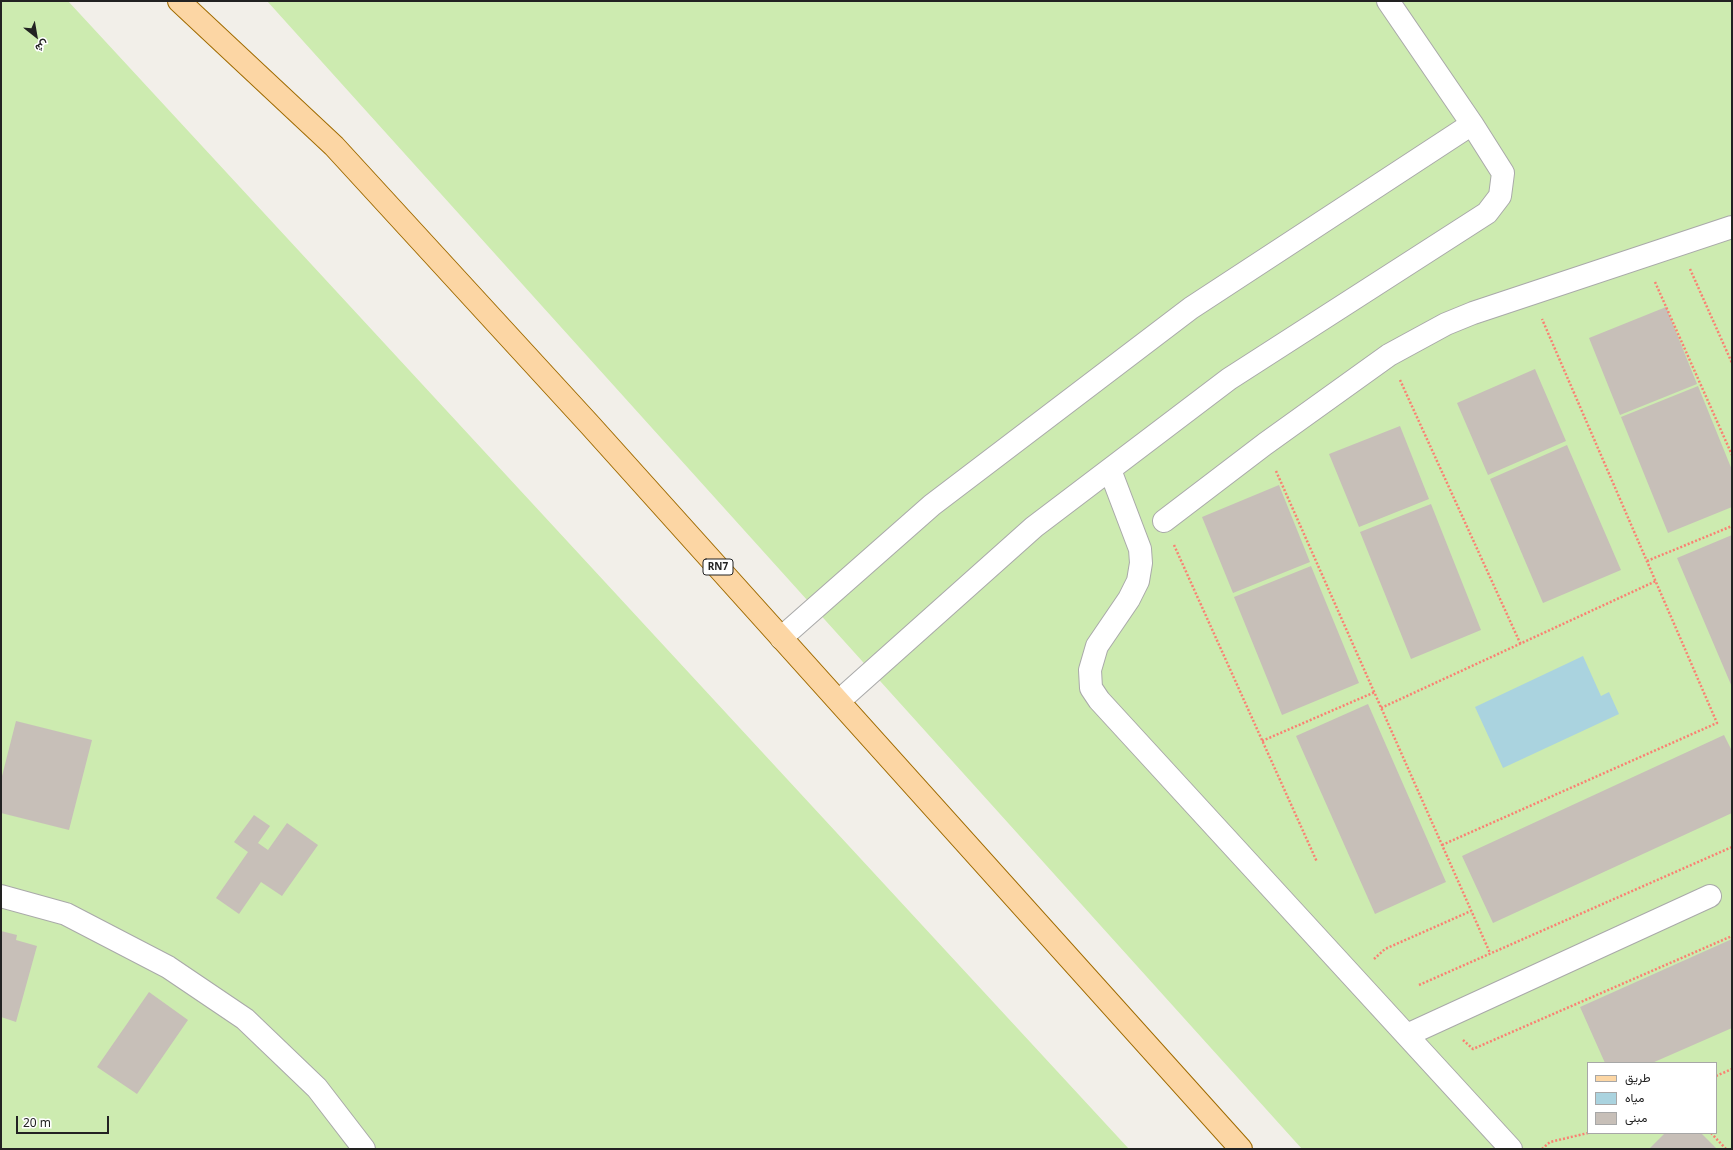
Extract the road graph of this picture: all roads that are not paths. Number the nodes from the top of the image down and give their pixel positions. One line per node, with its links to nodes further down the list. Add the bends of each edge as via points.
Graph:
1 (179, 1): 7 (main road, RN7, via 334,146)
2 (1388, 1): 3 (street)
3 (1472, 124): 5 (street, via 1503,173 1500,196 1487,213 1229,380); 7 (street, via 1191,308 932,505)
4 (1732, 227): 6 (street, via 1446,324 1389,356 1265,444)
5 (1110, 470): 8 (street, via 1034,527); 11 (street, via 1140,549 1141,563 1138,581 1129,599 1097,646 1090,670 1091,688 1099,700)
6 (1164, 521)
7 (781, 638): 8 (main road, RN7)
8 (839, 701): 13 (main road, RN7)
9 (1, 896): 12 (street, via 66,914 168,967 245,1019 317,1088)
10 (1710, 896): 11 (street)
11 (1407, 1035): 14 (street)
12 (364, 1149)
13 (1241, 1149)
14 (1511, 1149)

